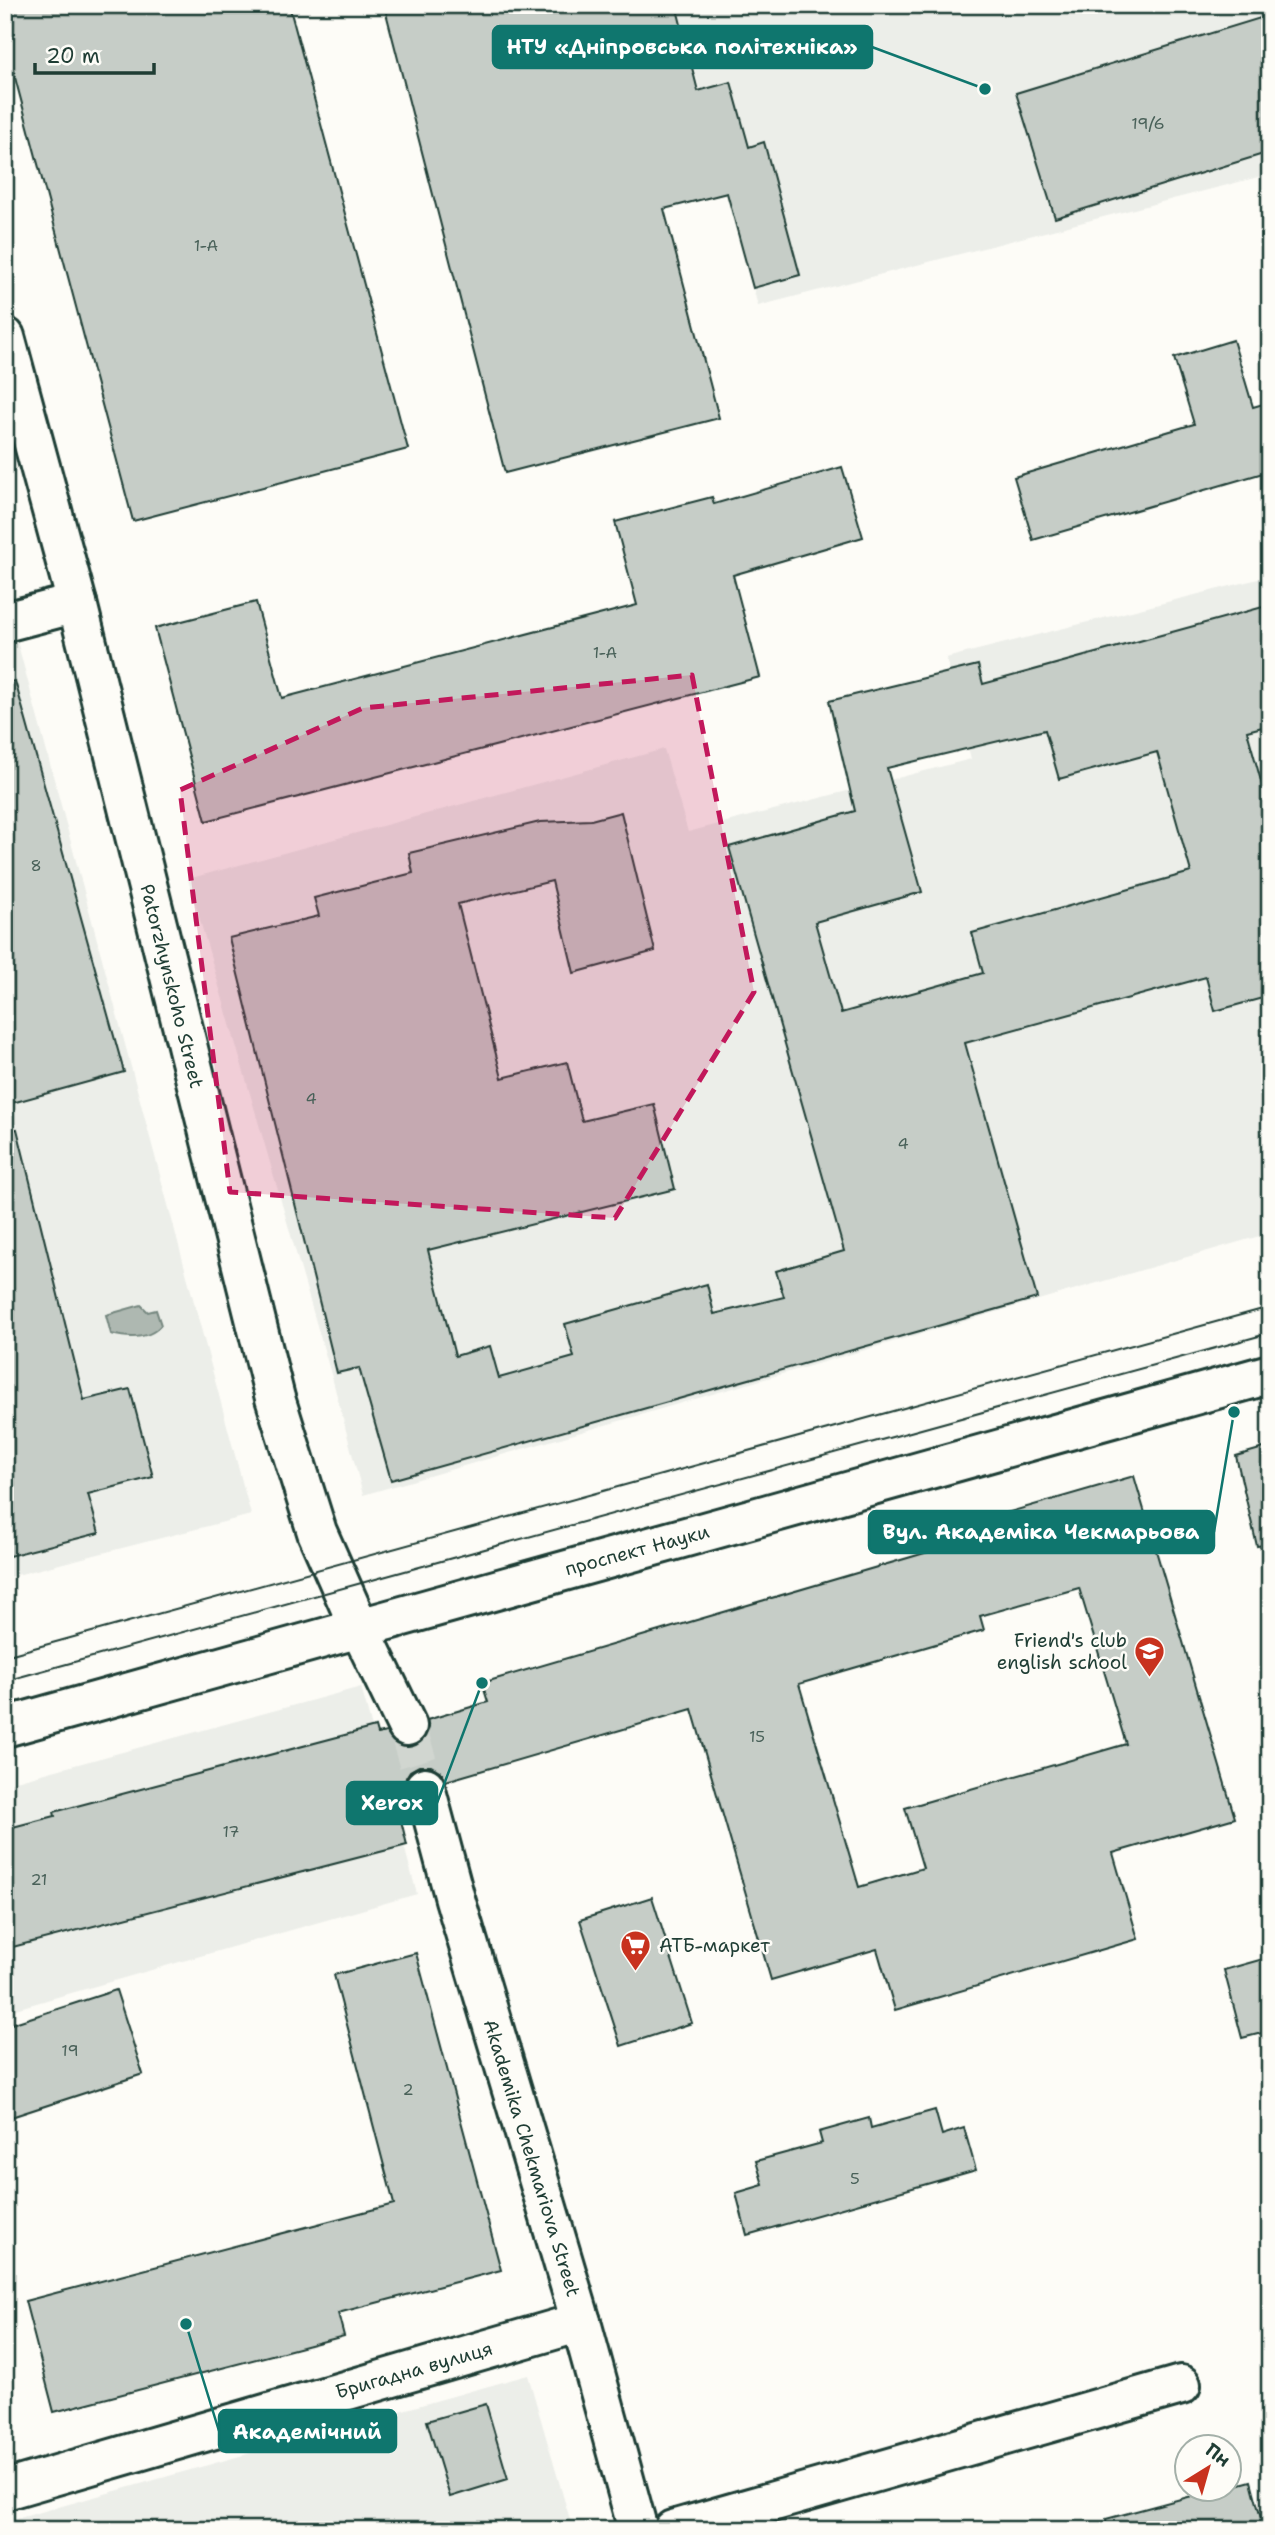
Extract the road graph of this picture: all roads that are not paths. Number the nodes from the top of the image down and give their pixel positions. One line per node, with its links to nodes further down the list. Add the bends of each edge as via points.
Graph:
1 (5, 337): 2 (street, Patorzhynskoho Street)
2 (77, 603): 3 (street); 5 (street, Patorzhynskoho Street, via 275,1398 317,1532)
3 (5, 622)
4 (1270, 1374): 5 (street, проспект Науки)
5 (359, 1627): 6 (street); 7 (street, проспект Науки)
6 (407, 1726)
7 (5, 1727)
8 (425, 1787): 9 (street, Akademika Chekmariova Street)
9 (581, 2322): 11 (street, Бригадна вулиця); 12 (street, Akademika Chekmariova Street)
10 (1181, 2385): 13 (street)
11 (5, 2490)
12 (638, 2530)
13 (673, 2530)

